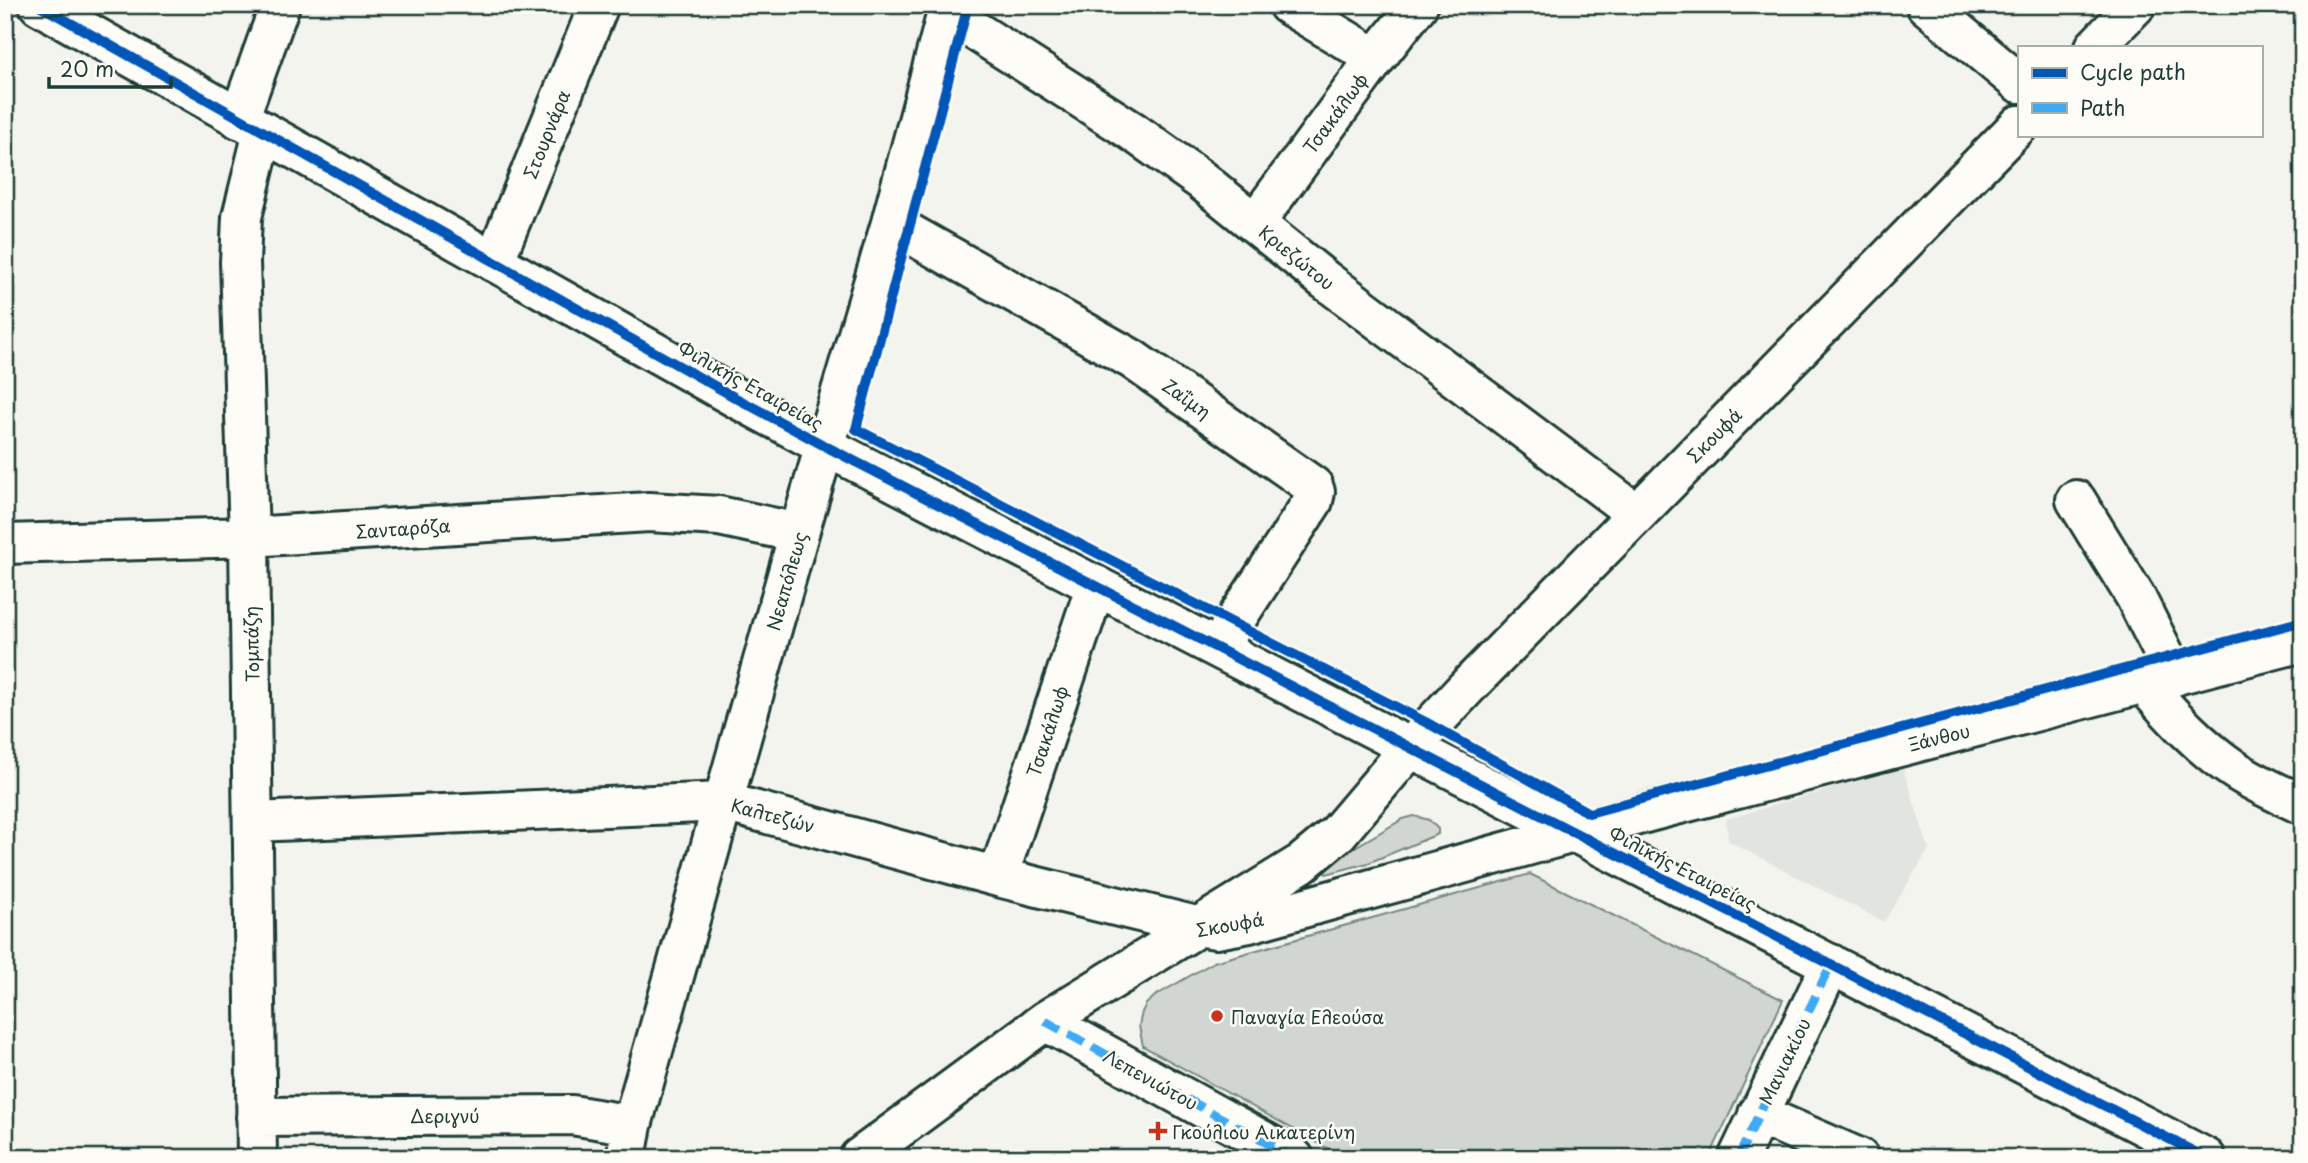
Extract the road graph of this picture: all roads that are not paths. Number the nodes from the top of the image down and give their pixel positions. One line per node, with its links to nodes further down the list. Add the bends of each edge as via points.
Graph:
1 (39, 5): 12 (street, Φιλικής Εταιρείας)
2 (280, 5): 12 (street, Τομπάζη)
3 (599, 5): 16 (street, Στουρνάρα)
4 (1288, 5): 10 (street)
5 (1418, 5): 10 (street, Τσακάλωφ)
6 (1926, 5): 11 (street)
7 (2136, 5): 9 (street)
8 (948, 10): 14 (street, Νεαπόλεως); 15 (street, Κριεζώτου, via 1132,131)
9 (2096, 46)
10 (1376, 58): 15 (street, Τσακάλωφ)
11 (2018, 82)
12 (251, 126): 16 (street, Φιλικής Εταιρείας); 21 (street, Τομπάζη, via 241,251)
13 (2018, 126): 19 (street, Σκουφά)
14 (891, 223): 17 (street, Νεαπόλεως); 25 (street, Ζαΐμη, via 1132,359 1313,486 1313,500)
15 (1255, 223): 19 (street, Κριεζώτου)
16 (494, 262): 17 (street, Φιλικής Εταιρείας)
17 (825, 446): 20 (street, Νεαπόλεως); 23 (street, Φιλικής Εταιρείας)
18 (2076, 500): 26 (street, via 2136,596)
19 (1637, 514): 27 (street, Σκουφά)
20 (799, 533): 21 (street, Σανταρόζα, via 719,516 649,512); 28 (street, Νεαπόλεως)
21 (249, 537): 22 (street, Σανταρόζα); 30 (street, Τομπάζη)
22 (5, 544)
23 (1096, 584): 25 (street, Φιλικής Εταιρείας); 32 (street, Τσακάλωφ)
24 (2303, 642): 26 (street, Ξάνθου)
25 (1218, 647): 27 (street, Φιλικής Εταιρείας)
26 (2160, 680): 29 (street, via 2194,739 2238,772); 31 (street, Ξάνθου)
27 (1411, 747): 31 (street, Φιλικής Εταιρείας); 33 (street, Σκουφά, via 1317,852)
28 (724, 802): 30 (street, Καλτεζών); 32 (street, Καλτεζών); 38 (street, Νεαπόλεως)
29 (2303, 805)
30 (254, 822): 37 (street, Τομπάζη)
31 (1576, 832): 33 (street, Σκουφά, via 1249,923 1216,929); 34 (street, Φιλικής Εταιρείας)
32 (998, 877): 33 (street, Καλτεζών)
33 (1196, 926): 35 (street, Σκουφά)
34 (1831, 964): 36 (street, Μανιακίου); 44 (street, Φιλικής Εταιρείας)
35 (1045, 1021): 40 (street, Σκουφά); 41 (street, Λεπενιώτου)
36 (1758, 1114): 42 (street, Μανιακίου); 43 (street)
37 (256, 1117): 38 (street, Δεριγνύ, via 572,1115); 39 (street, Τομπάζη)
38 (629, 1141)
39 (257, 1158)
40 (859, 1158)
41 (1294, 1158)
42 (1738, 1158)
43 (1859, 1158)
44 (2206, 1158)

